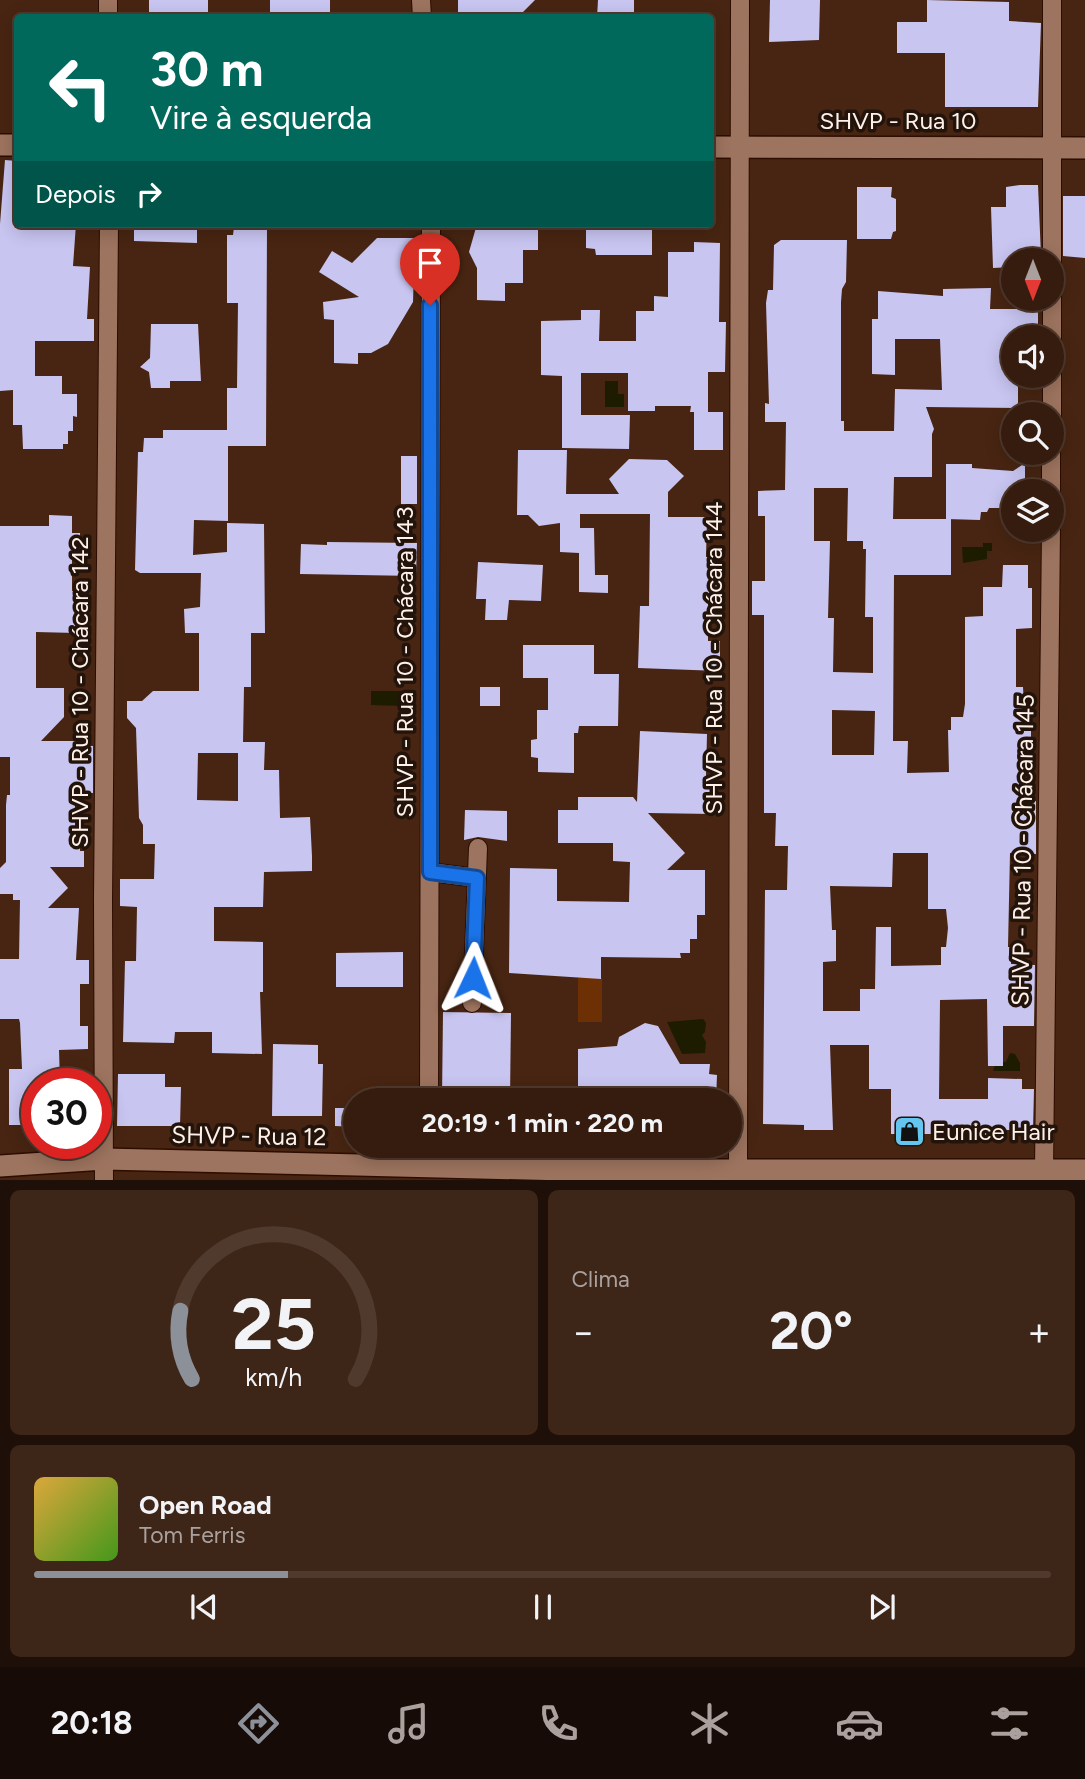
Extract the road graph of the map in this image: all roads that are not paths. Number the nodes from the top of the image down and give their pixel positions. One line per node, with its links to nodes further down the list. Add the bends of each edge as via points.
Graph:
1 (740, 0): 4 (street, SHVP - Rua 10 - Chácara 144)
2 (1052, 0): 5 (street)
3 (714, 146): 4 (street, SHVP - Rua 10)
4 (739, 147): 5 (street, SHVP - Rua 10); 19 (street, SHVP - Rua 10 - Chácara 144)
5 (1053, 148): 6 (street, SHVP - Rua 10); 9 (street)
6 (1085, 148)
7 (109, 228): 20 (street, SHVP - Rua 10 - Chácara 142)
8 (431, 228): 12 (street, SHVP - Rua 10 - Chácara 143)
9 (1052, 402)
10 (1051, 542): 21 (street, SHVP - Rua 10 - Chácara 145)
11 (478, 848): 13 (street)
12 (430, 872): 13 (street); 15 (street, SHVP - Rua 10 - Chácara 143)
13 (477, 878): 14 (street)
14 (472, 1003)
15 (429, 1088)
16 (383, 1158): 20 (street, SHVP - Rua 12)
17 (444, 1158): 24 (street, SHVP - Rua 12)
18 (0, 1166): 20 (street, SHVP - Rua 12)
19 (737, 1168): 23 (street, SHVP - Rua 12); 25 (street, SHVP - Rua 12)
20 (104, 1170)
21 (1044, 1170): 22 (street, SHVP - Rua 12); 23 (street, SHVP - Rua 12)
22 (1085, 1170)
23 (907, 1174)
24 (568, 1175): 25 (street, SHVP - Rua 12)
25 (716, 1175)

